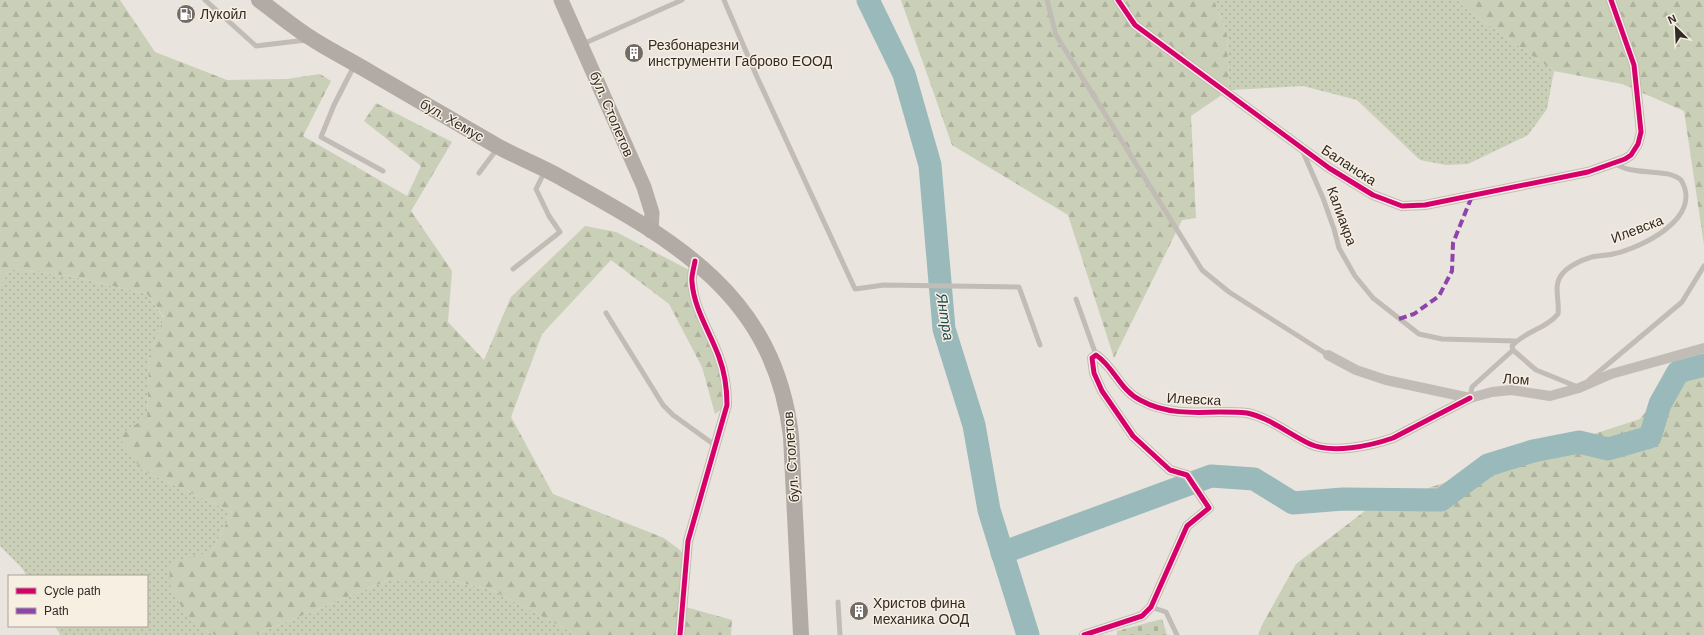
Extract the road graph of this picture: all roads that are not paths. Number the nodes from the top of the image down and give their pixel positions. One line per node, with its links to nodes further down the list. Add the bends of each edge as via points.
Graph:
1 (205, 0): 9 (lane, via 256,46)
2 (258, 0): 9 (main road, бул. Хемус)
3 (561, 0): 10 (main road, бул. Столетов)
4 (682, 0): 10 (lane)
5 (724, 0): 27 (lane, via 856,289 884,285 1019,287)
6 (1046, 0): 30 (lane, via 1056,35 1202,270 1229,292)
7 (1118, 0): 13 (street, Баланска, via 1135,25)
8 (1611, 0): 14 (street, Баланска, via 1634,65 1642,132 1631,155)
9 (313, 40): 11 (main road, бул. Хемус)
10 (582, 44): 20 (main road, бул. Столетов, via 644,187 652,213)
11 (355, 63): 12 (main road, бул. Хемус); 16 (lane, via 321,137)
12 (499, 147): 15 (main road, бул. Хемус); 17 (lane)
13 (1301, 148): 14 (street, Баланска, via 1373,195 1402,206 1425,205 1588,172); 26 (lane, Калиакра, via 1323,198 1339,248 1355,276 1373,298 1419,334 1442,339)
14 (1615, 163): 18 (lane, via 1620,167 1675,175 1683,181)
15 (546, 170): 20 (main road, бул. Хемус); 23 (lane, via 536,189 560,232)
16 (384, 171)
17 (479, 173)
18 (1691, 194)
19 (1678, 228): 26 (lane, Илевска, via 1643,245 1588,258 1567,269 1557,283 1558,314 1544,326)
20 (651, 231): 21 (main road, бул. Столетов)
21 (695, 261): 34 (street, via 693,293 700,316 719,356 727,391 727,405); 38 (main road, бул. Столетов, via 738,303 765,344 788,409)
22 (1704, 266): 32 (lane, via 1682,302)
23 (513, 269)
24 (1076, 299): 31 (lane)
25 (606, 313): 34 (lane, via 663,405 679,420)
26 (1515, 341): 29 (lane)
27 (1040, 345)
28 (1704, 348): 32 (street, Лом, via 1610,374)
29 (1513, 350): 32 (lane, via 1536,370); 33 (lane, via 1472,387)
30 (1328, 354): 33 (street, Лом, via 1356,370 1386,380)
31 (1096, 355): 33 (street, Илевска, via 1123,388 1139,400 1159,409 1180,413 1248,413 1321,448 1336,449 1393,438); 36 (street, via 1092,358 1092,363 1102,391 1133,436 1170,470 1187,475 1209,508 1187,526)
32 (1579, 388): 33 (street, Лом, via 1550,396 1511,390)
33 (1470, 398)
34 (716, 446): 37 (street, via 688,540)
35 (838, 602): 39 (lane)
36 (1151, 607): 40 (street, via 1142,616); 41 (lane, via 1166,612)
37 (680, 635)
38 (801, 635)
39 (840, 635)
40 (1084, 635)
41 (1177, 635)

